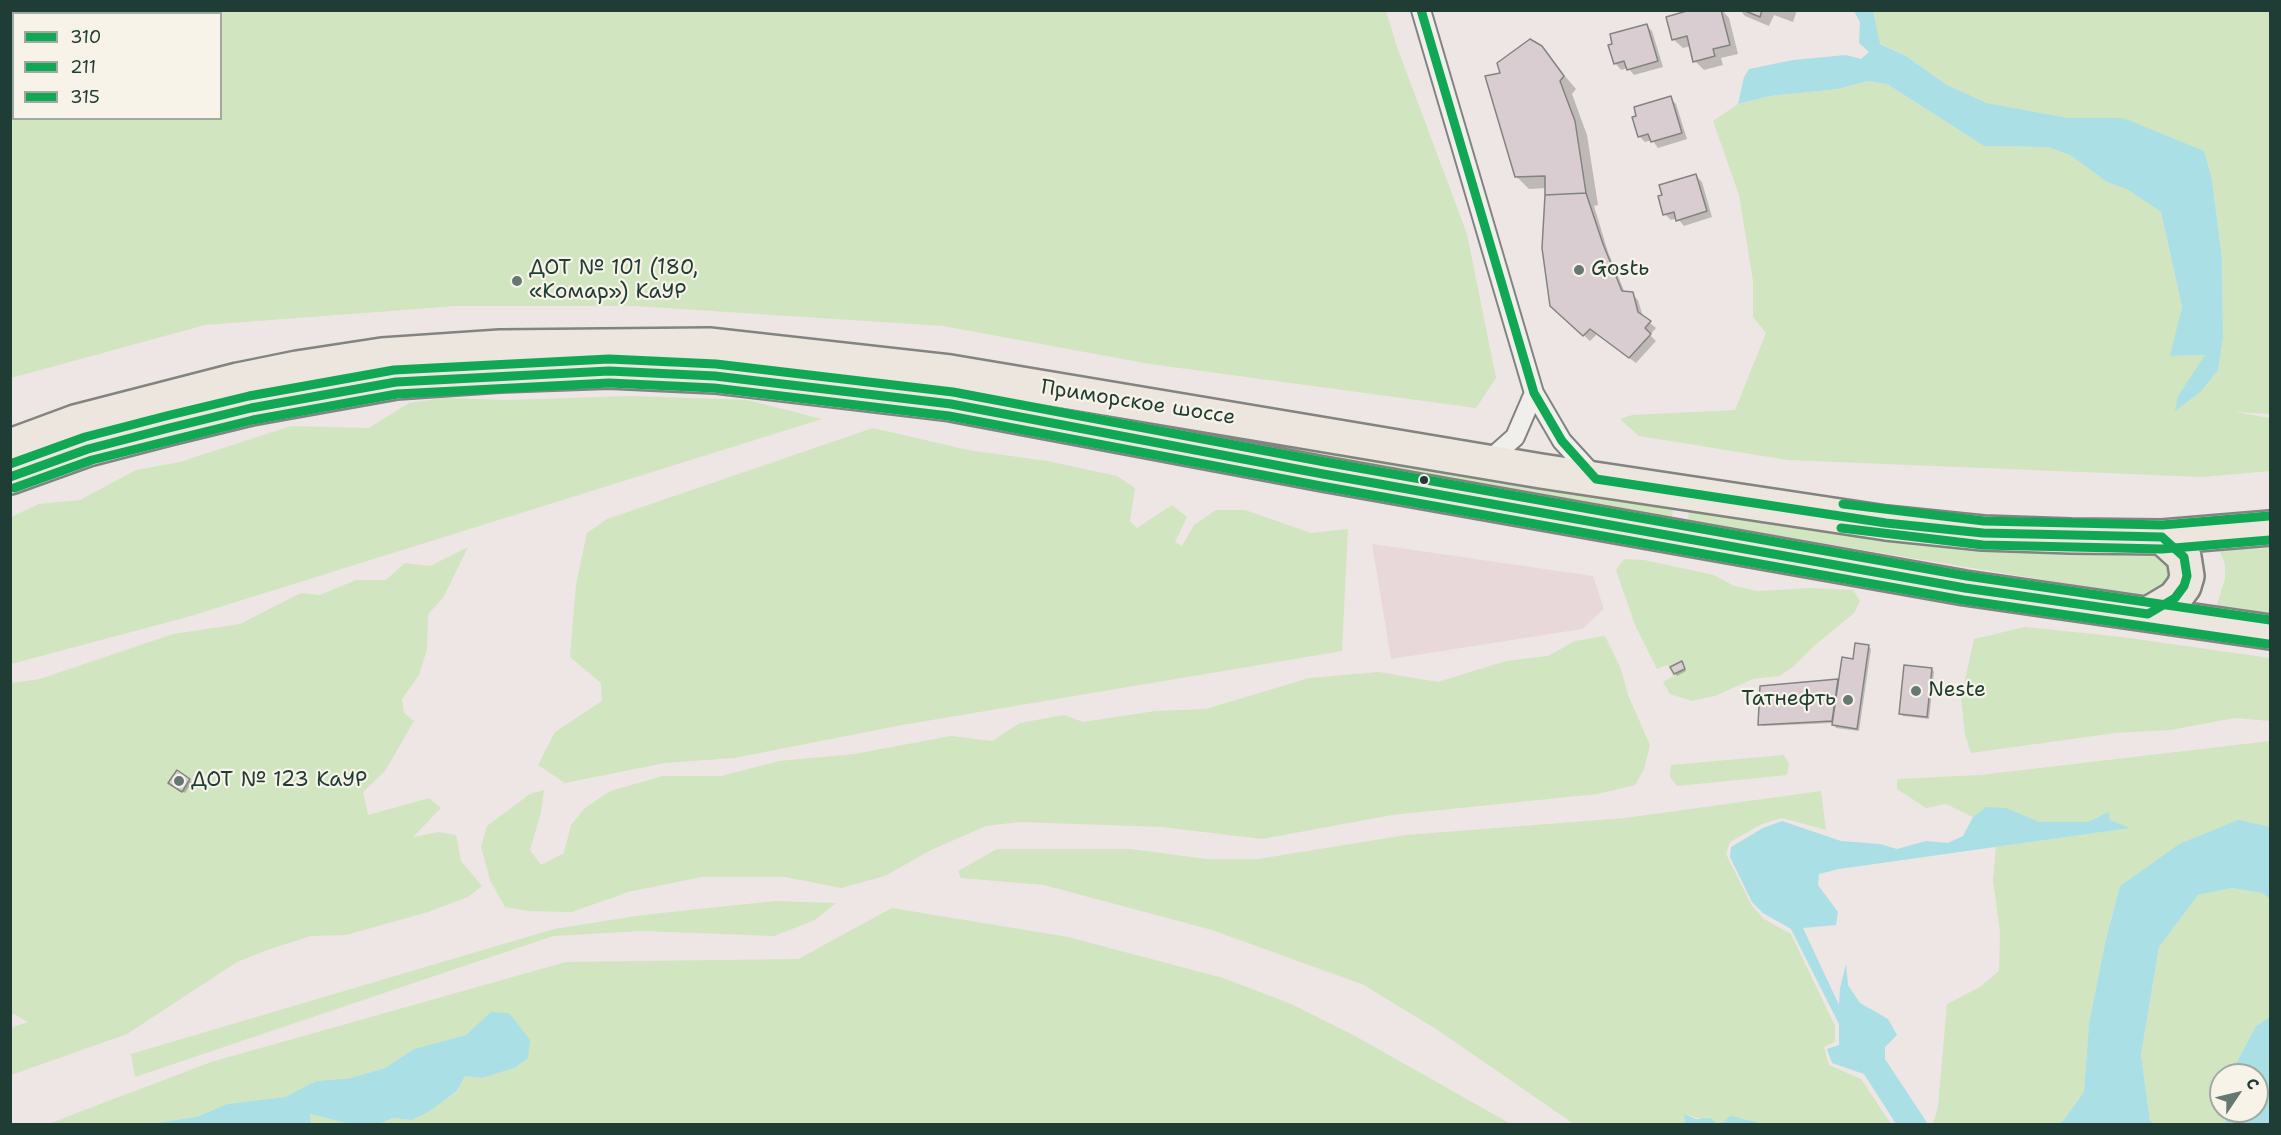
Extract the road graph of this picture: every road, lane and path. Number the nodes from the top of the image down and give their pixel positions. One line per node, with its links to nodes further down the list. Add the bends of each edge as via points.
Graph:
1 (1421, 10): 3 (street)
2 (1067, 392): 4 (highway); 5 (highway, Приморское шоссе, via 892,365 709,345 500,347 382,355 287,370 75,422); 6 (highway, Приморское шоссе)
3 (1534, 393): 6 (street, via 1515,438); 8 (street, via 1562,441)
4 (1062, 425): 7 (highway, Приморское шоссе, via 951,404 715,376 609,371 499,375 396,382 251,408 88,449); 11 (highway, Приморское шоссе, via 1954,586)
5 (10, 446)
6 (1488, 461): 8 (highway, Приморское шоссе)
7 (10, 477)
8 (1596, 478): 10 (highway, Приморское шоссе, via 1961,531)
9 (2271, 528): 10 (highway, Приморское шоссе)
10 (2162, 537): 11 (highway, via 2184,557 2187,576 2175,598)
11 (2148, 614): 12 (highway, Приморское шоссе)
12 (2271, 632)

